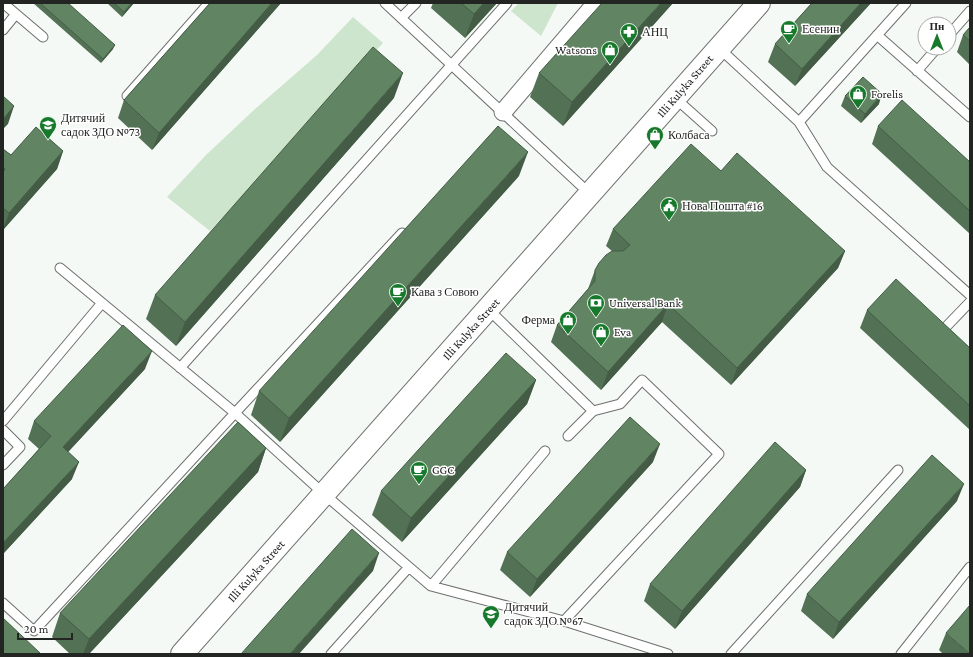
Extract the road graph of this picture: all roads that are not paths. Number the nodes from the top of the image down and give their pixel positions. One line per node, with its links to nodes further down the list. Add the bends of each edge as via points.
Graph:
1 (3, 3): 10 (lane)
2 (209, 3): 20 (lane)
3 (385, 3): 11 (lane)
4 (416, 3): 11 (lane)
5 (507, 3): 18 (lane)
6 (596, 3): 22 (street)
7 (758, 3): 16 (street, Illi Kulyka Street)
8 (906, 3): 14 (lane)
9 (970, 11): 12 (lane)
10 (16, 14): 13 (lane); 15 (lane)
11 (401, 18): 18 (lane)
12 (957, 26)
13 (3, 30)
14 (877, 35): 19 (lane); 24 (lane)
15 (43, 37)
16 (719, 48): 21 (street, Illi Kulyka Street); 24 (lane)
17 (930, 56): 19 (lane)
18 (452, 65): 22 (lane); 34 (lane)
19 (917, 71): 23 (lane)
20 (127, 96)
21 (675, 98): 25 (lane); 26 (street, Illi Kulyka Street)
22 (503, 112): 26 (lane)
23 (970, 117)
24 (799, 122): 29 (lane, via 827,167)
25 (712, 131)
26 (590, 194): 32 (street, Illi Kulyka Street)
27 (408, 226): 36 (lane)
28 (60, 268): 31 (lane)
29 (970, 295)
30 (970, 302): 33 (lane, via 942,332)
31 (102, 303): 34 (lane); 37 (lane)
32 (488, 309): 35 (lane); 43 (street, Illi Kulyka Street)
33 (953, 341)
34 (180, 368): 36 (lane)
35 (593, 411): 39 (lane); 48 (lane, via 620,404 642,380 719,454)
36 (235, 413): 43 (lane); 47 (lane, via 34,631)
37 (3, 421)
38 (3, 430): 41 (lane, via 20,447)
39 (568, 436)
40 (545, 451): 46 (lane)
41 (3, 465)
42 (898, 470): 52 (lane)
43 (324, 494): 44 (lane); 49 (street, Illi Kulyka Street)
44 (409, 567): 46 (lane); 50 (lane)
45 (970, 567): 53 (lane)
46 (431, 586): 48 (lane)
47 (3, 603)
48 (564, 621): 51 (lane)
49 (182, 654)
50 (330, 654)
51 (668, 654)
52 (731, 654)
53 (901, 654)

